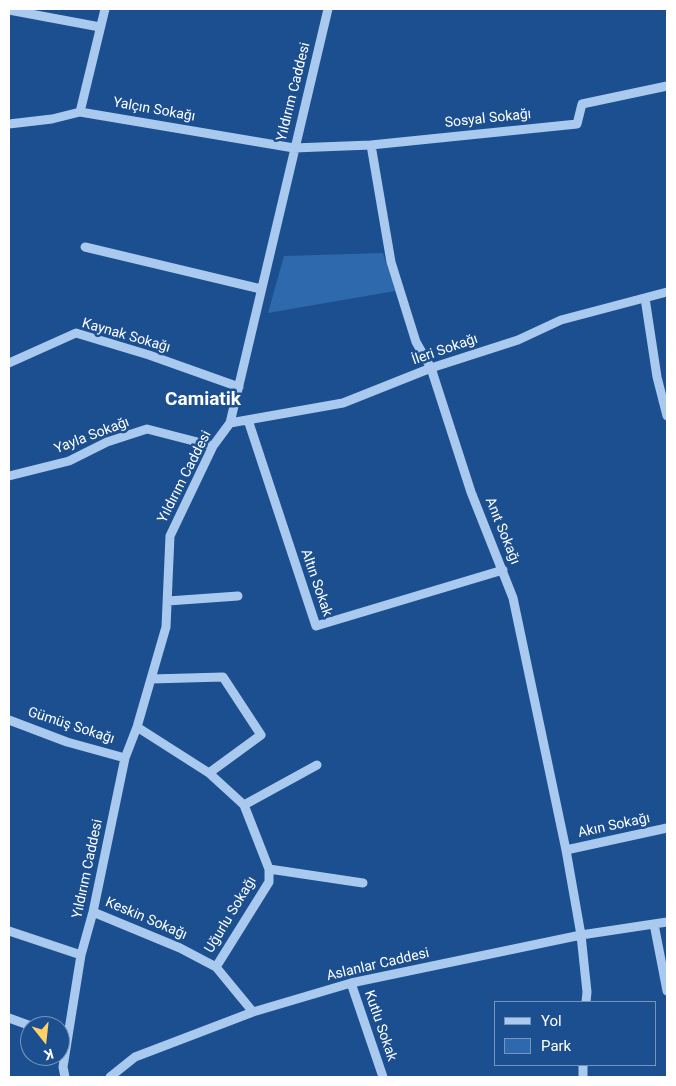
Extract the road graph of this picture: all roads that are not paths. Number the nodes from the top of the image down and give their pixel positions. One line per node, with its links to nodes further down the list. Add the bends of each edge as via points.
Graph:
1 (105, 9): 4 (street)
2 (328, 9): 9 (street, Yıldırım Caddesi)
3 (9, 10): 4 (street)
4 (100, 27): 6 (street)
5 (667, 86): 8 (street, Sosyal Sokağı, via 582,104 577,124)
6 (80, 112): 7 (street, Yalçın Sokağı); 9 (street, Yalçın Sokağı)
7 (9, 124)
8 (371, 145): 9 (street, Sosyal Sokağı); 15 (street, Anıt Sokağı, via 391,262 416,342)
9 (294, 148): 11 (street, Yıldırım Caddesi)
10 (85, 247): 11 (street)
11 (261, 289): 16 (street, Yıldırım Caddesi)
12 (667, 292): 13 (street, İleri Sokağı)
13 (645, 298): 15 (street, İleri Sokağı, via 561,320 518,340); 17 (street)
14 (9, 364): 16 (street, Kaynak Sokağı, via 76,333)
15 (431, 368): 18 (street, İleri Sokağı, via 343,403); 22 (street, Anıt Sokağı, via 471,492)
16 (239, 387): 19 (street, Yıldırım Caddesi)
17 (667, 416)
18 (248, 420): 19 (street, İleri Sokağı); 22 (street, Altın Sokak, via 316,626)
19 (230, 423): 20 (street, Yıldırım Caddesi)
20 (213, 446): 21 (street, Yayla Sokağı, via 147,429 107,442 69,461); 24 (street, Yıldırım Caddesi, via 170,536)
21 (9, 476)
22 (503, 570): 33 (street, Anıt Sokağı, via 515,607)
23 (238, 596): 24 (street)
24 (168, 601): 25 (street, Yıldırım Caddesi, via 166,627)
25 (151, 679): 27 (street, Yıldırım Caddesi); 30 (street, via 224,677 261,735)
26 (9, 720): 28 (street, Gümüş Sokağı, via 67,742)
27 (137, 727): 28 (street, Yıldırım Caddesi); 30 (street, Uğurlu Sokağı)
28 (125, 758): 36 (street, Yıldırım Caddesi)
29 (318, 765): 31 (street)
30 (209, 773): 31 (street, Uğurlu Sokağı)
31 (244, 804): 34 (street, Uğurlu Sokağı)
32 (667, 828): 33 (street, Akın Sokağı)
33 (566, 850): 40 (street, Anıt Sokağı)
34 (269, 868): 35 (street); 42 (street, Uğurlu Sokağı, via 269,882)
35 (363, 883)
36 (94, 912): 41 (street, Yıldırım Caddesi); 42 (street, Keskin Sokağı, via 180,948)
37 (667, 922): 38 (street, Aslanlar Caddesi)
38 (654, 924): 40 (street, Aslanlar Caddesi); 44 (street)
39 (9, 931): 41 (street)
40 (581, 935): 43 (street, Aslanlar Caddesi); 45 (street, Anıt Sokağı)
41 (81, 955): 47 (street, Yıldırım Caddesi)
42 (216, 967): 46 (street, Keskin Sokağı)
43 (351, 983): 46 (street, Aslanlar Caddesi); 49 (street, Kutlu Sokak)
44 (667, 991)
45 (586, 1001)
46 (254, 1012): 48 (street, Aslanlar Caddesi, via 135,1057)
47 (69, 1016)
48 (110, 1077)
49 (383, 1077)

